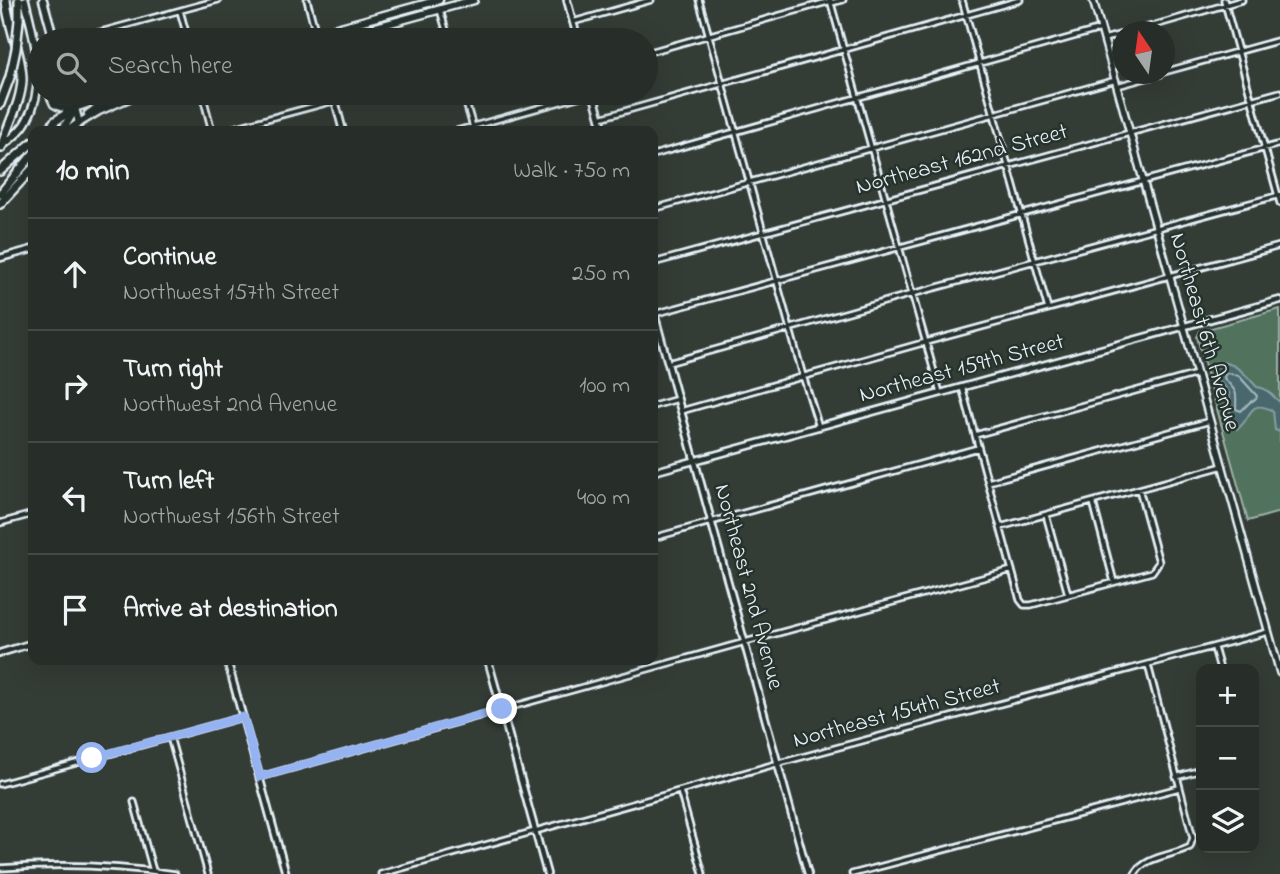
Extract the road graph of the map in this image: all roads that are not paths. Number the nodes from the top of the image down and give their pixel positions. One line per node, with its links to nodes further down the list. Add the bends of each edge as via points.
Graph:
1 (6, 0): 70 (highway, via 22,80)
2 (19, 0): 53 (highway, bridge, via 16,50)
3 (25, 0): 26 (main road)
4 (43, 0): 27 (main road)
5 (218, 0): 21 (street)
6 (307, 0): 30 (street)
7 (438, 0): 22 (main road); 31 (main road)
8 (447, 0): 20 (main road)
9 (474, 0): 20 (main road)
10 (567, 0): 25 (street)
11 (651, 0): 25 (street)
12 (699, 0): 36 (street)
13 (843, 0): 18 (street)
14 (962, 0): 23 (street)
15 (1020, 0): 23 (street)
16 (1093, 0): 35 (main road, Northeast 6th Avenue)
17 (1242, 0): 19 (street)
18 (831, 2): 36 (street); 40 (street)
19 (1225, 2): 24 (street); 42 (street)
20 (440, 10): 22 (main road); 33 (street)
21 (180, 11): 28 (street); 29 (street)
22 (428, 13): 32 (main road)
23 (966, 15): 40 (street); 43 (street)
24 (1165, 21)
25 (573, 22): 34 (street)
26 (32, 28)
27 (51, 28)
28 (116, 28)
29 (185, 28)
30 (315, 28)
31 (346, 28)
32 (373, 28)
33 (445, 28)
34 (575, 28)
35 (1101, 29): 38 (main road, Northeast 6th Avenue); 43 (street)
36 (709, 36): 41 (street); 46 (street)
37 (1112, 37): 38 (street)
38 (1104, 39): 44 (main road, Northeast 6th Avenue)
39 (1280, 40): 42 (street)
40 (844, 49): 46 (street); 50 (street)
41 (658, 50)
42 (1239, 52): 45 (street); 51 (street)
43 (978, 64): 50 (street); 68 (street)
44 (1112, 68)
45 (1175, 70)
46 (722, 83): 52 (street); 82 (street)
47 (1112, 84): 68 (street)
48 (1116, 84): 83 (main road, Northeast 6th Avenue)
49 (1280, 92): 51 (street, Northeast 162nd Street)
50 (858, 97): 82 (street); 88 (street)
51 (1252, 100): 83 (street, Northeast 162nd Street); 89 (street)
52 (658, 101)
53 (0, 104)
54 (33, 105): 87 (main road, via 26,122)
55 (56, 105): 67 (main road)
56 (74, 105): 67 (main road)
57 (82, 105): 67 (main road)
58 (100, 105): 71 (main road)
59 (113, 105): 71 (main road)
60 (205, 105): 76 (street)
61 (317, 105): 77 (street)
62 (336, 105): 78 (street)
63 (467, 105): 79 (street)
64 (551, 105): 80 (street)
65 (596, 105): 69 (street)
66 (645, 105): 69 (street)
67 (75, 108): 71 (main road); 72 (highway); 73 (highway)
68 (993, 114): 88 (street); 92 (street)
69 (600, 118): 81 (street)
70 (11, 119): 84 (highway); 87 (highway)
71 (79, 122): 74 (highway); 75 (street)
72 (51, 126)
73 (65, 126)
74 (74, 126)
75 (80, 126)
76 (211, 126)
77 (240, 126)
78 (342, 126)
79 (473, 126)
80 (477, 126)
81 (602, 126)
82 (736, 130): 90 (street); 96 (street)
83 (1130, 133): 92 (street, Northeast 162nd Street); 95 (main road, Northeast 6th Avenue)
84 (0, 134)
85 (1280, 144): 89 (street)
86 (28, 146): 93 (highway)
87 (0, 148)
88 (872, 148): 96 (street); 99 (street)
89 (1265, 148): 95 (street); 98 (street)
90 (658, 153)
91 (28, 160): 97 (highway)
92 (1007, 165): 99 (street, Northeast 162nd Street); 103 (street)
93 (0, 171)
94 (28, 174): 101 (highway)
95 (1144, 181): 103 (street); 104 (main road, Northeast 6th Avenue)
96 (750, 182): 102 (street); 105 (street)
97 (0, 194)
98 (1279, 195): 100 (street); 104 (street)
99 (886, 198): 105 (street, Northeast 162nd Street); 106 (street)
100 (1280, 203)
101 (0, 206)
102 (658, 208)
103 (1021, 213): 106 (street); 110 (street)
104 (1157, 229): 110 (street); 112 (main road, Northeast 6th Avenue)
105 (764, 232): 111 (street, Northeast 162nd Street); 113 (street)
106 (900, 246): 113 (street); 114 (street)
107 (1280, 246): 112 (street)
108 (28, 250): 109 (street)
109 (0, 258)
110 (1035, 260): 114 (street); 116 (street)
111 (658, 262)
112 (1170, 276): 116 (street); 118 (main road, Northeast 6th Avenue)
113 (777, 280): 117 (street); 119 (street)
114 (912, 294): 119 (street); 121 (street)
115 (1280, 300): 118 (street, Northeast 159th Street)
116 (1048, 309): 121 (street)
117 (658, 311)
118 (1184, 326): 123 (main road, Northeast 6th Avenue); 125 (street, Northeast 159th Street)
119 (790, 328): 122 (street); 124 (street)
120 (658, 339): 122 (street, Northeast 2nd Avenue)
121 (926, 342): 124 (street); 126 (street)
122 (668, 363): 127 (street, Northeast 2nd Avenue)
123 (1197, 374): 130 (main road, Northeast 6th Avenue); 132 (street)
124 (803, 376): 129 (street); 131 (street)
125 (962, 387): 126 (street, Northeast 159th Street); 132 (street)
126 (940, 393): 131 (street, Northeast 159th Street)
127 (678, 399): 128 (street); 129 (street, Northeast 2nd Avenue)
128 (658, 405)
129 (681, 411): 134 (street, Northeast 2nd Avenue)
130 (1210, 421): 135 (main road, Northeast 6th Avenue); 137 (street)
131 (819, 426): 134 (street, Northeast 159th Street)
132 (975, 435): 133 (street)
133 (978, 448): 137 (street); 142 (street)
134 (695, 460): 136 (street, Northeast 159th Street); 142 (street, Northeast 2nd Avenue)
135 (1223, 466): 138 (street); 149 (main road, Northeast 6th Avenue)
136 (658, 471)
137 (988, 482): 144 (street)
138 (1139, 489): 139 (street); 147 (street, via 1158,562 1152,572)
139 (1093, 502): 140 (street); 147 (street)
140 (1046, 514): 144 (street); 148 (street)
141 (28, 515): 143 (street)
142 (711, 521): 145 (street); 150 (street, Northeast 2nd Avenue)
143 (0, 523)
144 (1000, 527): 146 (street)
145 (658, 537)
146 (1012, 569): 148 (street, via 1024,605); 150 (street)
147 (1114, 582): 148 (street)
148 (1068, 594)
149 (1268, 632): 152 (street, Northeast 154th Street); 158 (main road, Northeast 6th Avenue)
150 (745, 642): 159 (street); 162 (street, Northeast 2nd Avenue)
151 (28, 645): 153 (street)
152 (1214, 647): 154 (street); 157 (street, Northeast 154th Street)
153 (0, 653)
154 (1219, 664)
155 (228, 665): 160 (street)
156 (489, 665): 159 (street)
157 (1148, 665): 162 (street, Northeast 154th Street); 165 (street)
158 (1280, 673)
159 (502, 709): 164 (street); 170 (street)
160 (243, 717): 161 (street); 164 (street)
161 (170, 737): 166 (street); 174 (street)
162 (778, 763): 168 (street, Northeast 154th Street); 179 (street, Northeast 2nd Avenue)
163 (1196, 771): 165 (street)
164 (260, 777): 175 (street)
165 (1176, 777): 167 (street)
166 (0, 784)
167 (1179, 788): 180 (street); 181 (street, via 1193,838 1190,847 1146,862)
168 (680, 790): 170 (street, Northeast 154th Street); 178 (street)
169 (134, 802): 172 (street)
170 (535, 831): 176 (street, Northeast 154th Street); 177 (street)
171 (0, 869): 172 (street, via 84,864)
172 (153, 871): 173 (street)
173 (175, 874)
174 (208, 874)
175 (286, 874)
176 (381, 874)
177 (547, 874)
178 (704, 874)
179 (808, 874)
180 (852, 874)
181 (1135, 874)

